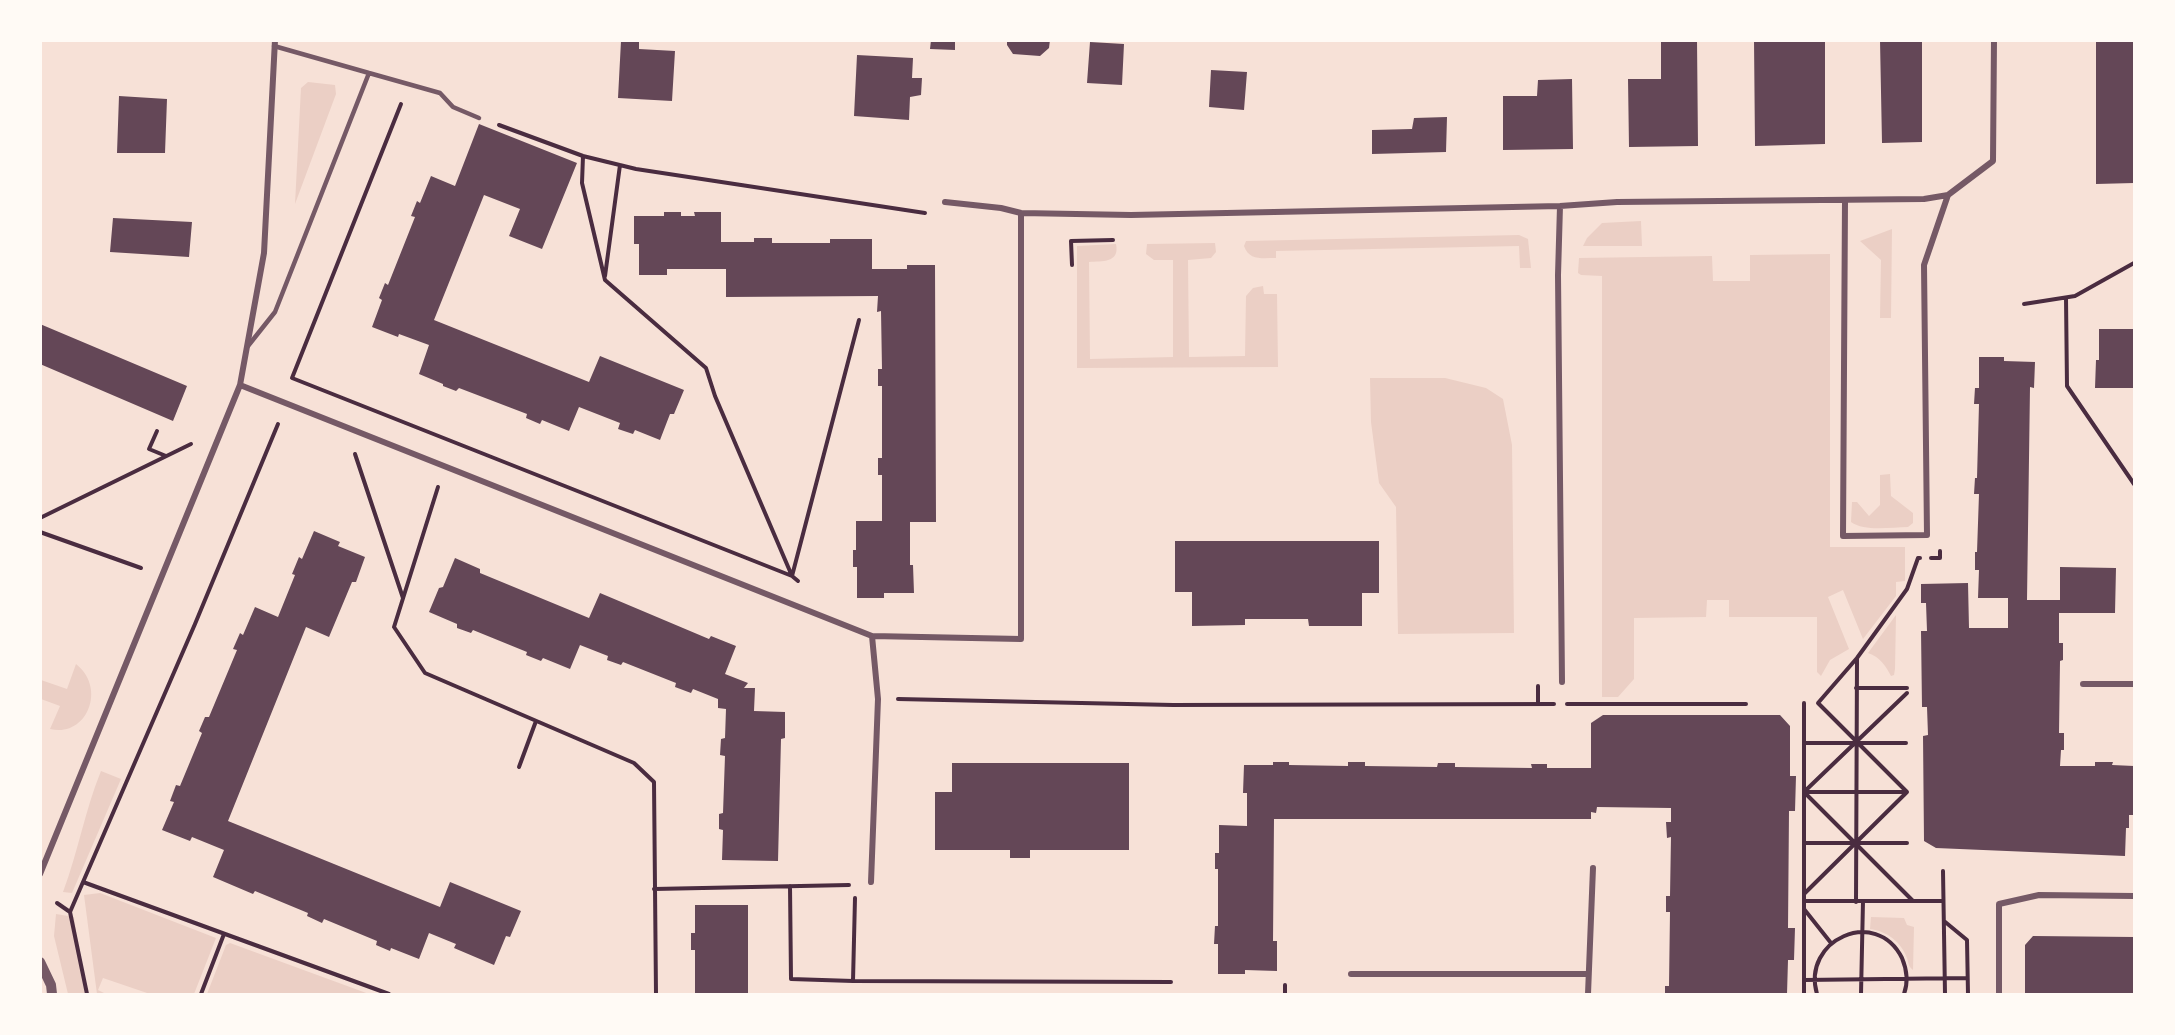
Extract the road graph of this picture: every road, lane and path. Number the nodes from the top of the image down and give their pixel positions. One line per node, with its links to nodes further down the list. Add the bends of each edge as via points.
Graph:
1 (1994, 40): 8 (street, via 1993,161)
2 (275, 43): 3 (lane); 21 (street, via 264,252)
3 (369, 73): 4 (lane); 21 (lane, via 275,312)
4 (409, 83): 5 (lane, via 440,93 453,107); 22 (path)
5 (479, 118): 6 (path)
6 (583, 156): 7 (path); 17 (path, via 582,183)
7 (620, 165): 13 (path); 17 (path)
8 (1948, 195): 9 (street); 9 (street, via 1924,265 1927,535 1843,536)
9 (1845, 200): 11 (street)
10 (945, 202): 12 (street)
11 (1560, 206): 12 (street, via 1131,215); 43 (street)
12 (1022, 213): 40 (street, via 1021,639)
13 (935, 215)
14 (1113, 240): 16 (path, via 1071,241)
15 (2134, 263): 18 (path)
16 (1072, 265)
17 (605, 280): 37 (path, via 706,368)
18 (2066, 298): 19 (path); 32 (path, via 2067,386)
19 (2024, 304)
20 (859, 320): 37 (path)
21 (247, 348): 24 (street)
22 (292, 378): 23 (path); 28 (path)
23 (290, 384)
24 (240, 385): 26 (street); 36 (street)
25 (280, 418): 65 (path)
26 (346, 428): 31 (street); 39 (path)
27 (157, 431): 30 (path, via 148,449)
28 (453, 440): 31 (path); 37 (path)
29 (195, 442): 30 (path)
30 (166, 456): 33 (path)
31 (444, 466): 39 (path); 40 (street)
32 (2134, 484)
33 (40, 518)
34 (40, 532): 36 (path)
35 (1940, 548): 41 (path, via 1940,558 1918,558 1907,589)
36 (163, 576): 64 (street)
37 (792, 576): 38 (path)
38 (800, 582)
39 (403, 598): 51 (path, via 394,627 425,673)
40 (872, 636): 47 (street)
41 (1857, 658): 46 (path); 53 (path, via 1818,703)
42 (1538, 680): 49 (path)
43 (1562, 682)
44 (2083, 684): 45 (street)
45 (2134, 684)
46 (1856, 688): 53 (path); 53 (path, via 1907,691)
47 (878, 699): 49 (path, via 1173,705); 66 (street)
48 (1804, 703): 52 (path)
49 (1538, 704): 50 (path)
50 (1746, 704)
51 (536, 720): 55 (path); 68 (path, via 634,763 654,782)
52 (1804, 743): 53 (path); 56 (path)
53 (1856, 743): 54 (path); 56 (path); 57 (path); 58 (path)
54 (1906, 743)
55 (519, 767)
56 (1804, 792): 57 (path); 59 (path); 60 (path)
57 (1857, 792): 58 (path); 60 (path)
58 (1906, 792): 60 (path)
59 (1804, 843): 60 (path); 69 (path)
60 (1856, 843): 61 (path); 69 (path); 73 (path); 75 (path)
61 (1907, 843)
62 (1593, 868): 85 (street)
63 (1943, 871): 74 (path)
64 (40, 873)
65 (83, 882): 78 (path); 81 (path)
66 (872, 882): 67 (path)
67 (790, 886): 68 (path); 92 (path, via 791,979)
68 (654, 889): 98 (path)
69 (1804, 894): 71 (path)
70 (2134, 896): 107 (street, via 2039,895 1999,904)
71 (1804, 901): 75 (path); 77 (path)
72 (1863, 901): 73 (path); 75 (path); 80 (path)
73 (1913, 901): 74 (path)
74 (1943, 901): 79 (path)
75 (1856, 902)
76 (57, 903): 78 (path)
77 (1804, 909): 82 (path); 90 (path)
78 (70, 912): 95 (path)
79 (1943, 921): 86 (path, via 1967,940); 89 (path)
80 (1862, 932): 82 (path); 87 (path); 88 (path, via 1879,936 1893,946 1905,965)
81 (224, 934): 96 (path); 97 (path)
82 (1832, 943): 91 (path, via 1821,956)
83 (40, 962): 94 (street)
84 (1351, 974): 85 (street)
85 (1588, 974): 100 (street)
86 (1967, 978): 89 (path); 106 (path)
87 (1862, 979): 88 (path); 91 (path); 103 (path)
88 (1907, 979): 89 (path); 104 (path)
89 (1944, 979): 105 (path)
90 (1804, 980): 91 (path); 101 (path)
91 (1814, 980): 102 (path)
92 (1171, 982)
93 (1285, 985): 99 (path)
94 (52, 994)
95 (87, 994)
96 (201, 994)
97 (389, 994)
98 (656, 994)
99 (1285, 994)
100 (1588, 994)
101 (1804, 994)
102 (1817, 994)
103 (1861, 994)
104 (1904, 994)
105 (1945, 994)
106 (1968, 994)
107 (1999, 994)

